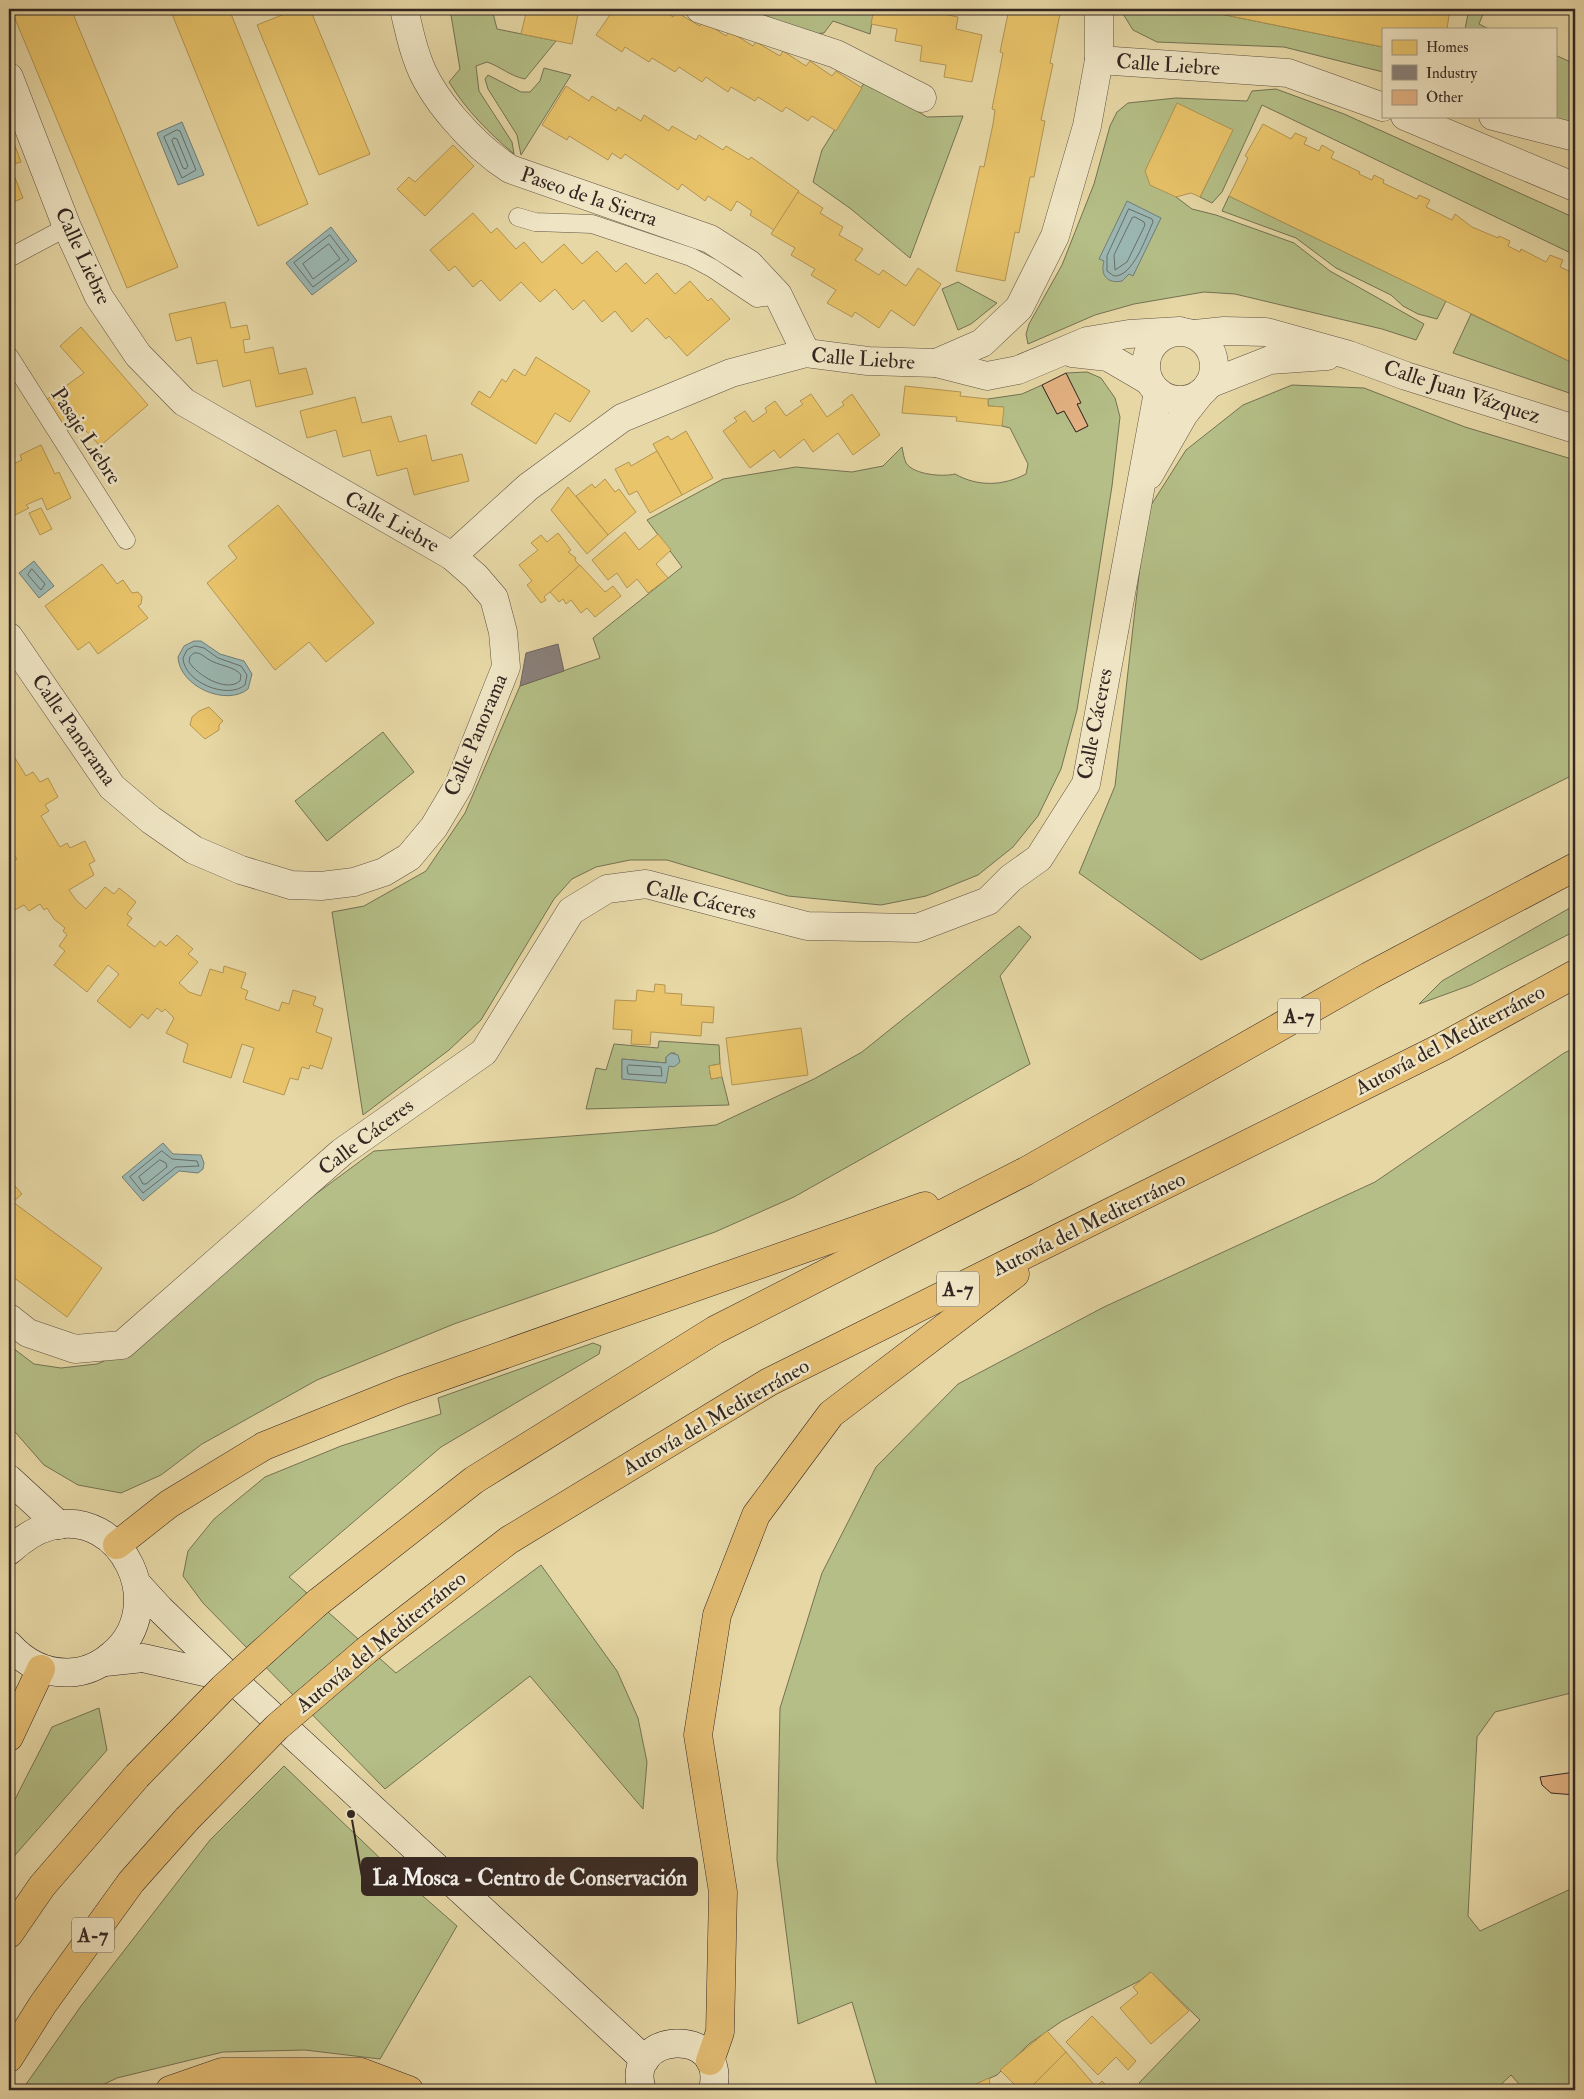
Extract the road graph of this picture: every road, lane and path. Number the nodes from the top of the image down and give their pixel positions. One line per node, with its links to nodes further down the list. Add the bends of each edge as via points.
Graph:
1 (404, 9): 15 (street, Paseo de la Sierra, via 417,59 441,104 493,158 510,169 710,239 749,264)
2 (700, 9): 6 (street, via 836,54)
3 (1099, 9): 4 (street)
4 (1099, 60): 7 (street, Calle Liebre, via 1288,73); 21 (street, Calle Liebre, via 1087,126 1055,236 1019,308 982,343)
5 (9, 77): 13 (street, Calle Liebre)
6 (922, 98)
7 (1377, 103)
8 (1410, 118): 11 (street)
9 (1501, 118): 10 (street)
10 (1575, 137)
11 (1575, 187)
12 (518, 217): 15 (lane, via 535,222 592,224 691,256 757,298)
13 (67, 228): 14 (lane); 27 (street, Calle Liebre, via 99,298 138,355 184,402)
14 (9, 258)
15 (778, 295): 18 (street, Paseo de la Sierra)
16 (1188, 333): 17 (street, Calle Liebre, via 1129,334 1087,341); 19 (street, Calle Juan Vázquez, via 1266,332); 22 (street, Calle Cáceres, via 1168,333 1151,347 1146,370); 23 (street, via 1211,351 1214,374)
17 (1061, 353): 21 (street, Calle Liebre, via 1018,370 987,376); 22 (street, Calle Liebre, via 1108,357)
18 (806, 354): 21 (street, Calle Liebre, via 868,361); 27 (street, Calle Liebre, via 731,373 622,418 528,487)
19 (1349, 355): 23 (street, Calle Juan Vázquez, via 1270,360); 24 (street, Calle Juan Vázquez)
20 (9, 356): 26 (lane, Pasaje Liebre)
21 (936, 363)
22 (1154, 386): 23 (street, Calle Liebre, via 1178,400); 25 (street, Calle Cáceres)
23 (1204, 390): 25 (street, Calle Cáceres, via 1184,414)
24 (1575, 429)
25 (1138, 496): 33 (street, Calle Cáceres, via 1086,784 1039,858 1011,878 988,901 917,928 807,926 646,884 607,889 571,911 484,1052 342,1152 122,1345 75,1350 28,1333)
26 (126, 540)
27 (452, 556): 28 (street, Calle Panorama, via 494,598 503,632 506,667 459,785 434,827 410,857 384,872 354,882 291,885 241,870 186,845 112,787)
28 (9, 637)
29 (1575, 867): 31 (highway, A-7, via 1369,976)
30 (1575, 974): 32 (highway, Autovía del Mediterráneo / A-7, via 1442,1047)
31 (1026, 1171): 37 (highway, via 400,1391 264,1446 169,1504); 45 (highway, A-7, bridge, via 715,1330 474,1480 317,1603 223,1688 138,1776 42,1886)
32 (1065, 1236): 46 (highway, Autovía del Mediterráneo / A-7, bridge, via 769,1382 509,1540 368,1649 277,1727 187,1819 132,1882 42,2004); 48 (highway, via 831,1414 756,1516 717,1615 698,1735 723,1892 720,2032)
33 (9, 1318)
34 (9, 1479): 36 (street)
35 (9, 1505): 36 (street, via 16,1511)
36 (55, 1525): 37 (street, via 87,1528); 38 (street, via 27,1536)
37 (117, 1546): 39 (street, via 130,1564)
38 (9, 1551)
39 (138, 1585): 41 (street, via 139,1608 133,1629 121,1647); 43 (street)
40 (9, 1645): 42 (street, via 19,1657)
41 (104, 1662): 42 (street, via 84,1671 63,1673); 43 (street, via 143,1658)
42 (41, 1669): 44 (highway)
43 (232, 1678): 47 (street)
44 (9, 1737)
45 (9, 1934)
46 (9, 2058)
47 (645, 2060): 48 (street, via 665,2044 678,2042 691,2044); 51 (street, via 640,2072)
48 (710, 2062): 52 (street, via 715,2082)
49 (170, 2090): 50 (highway, via 222,2072 361,2072)
50 (409, 2090)
51 (642, 2090)
52 (713, 2090)

